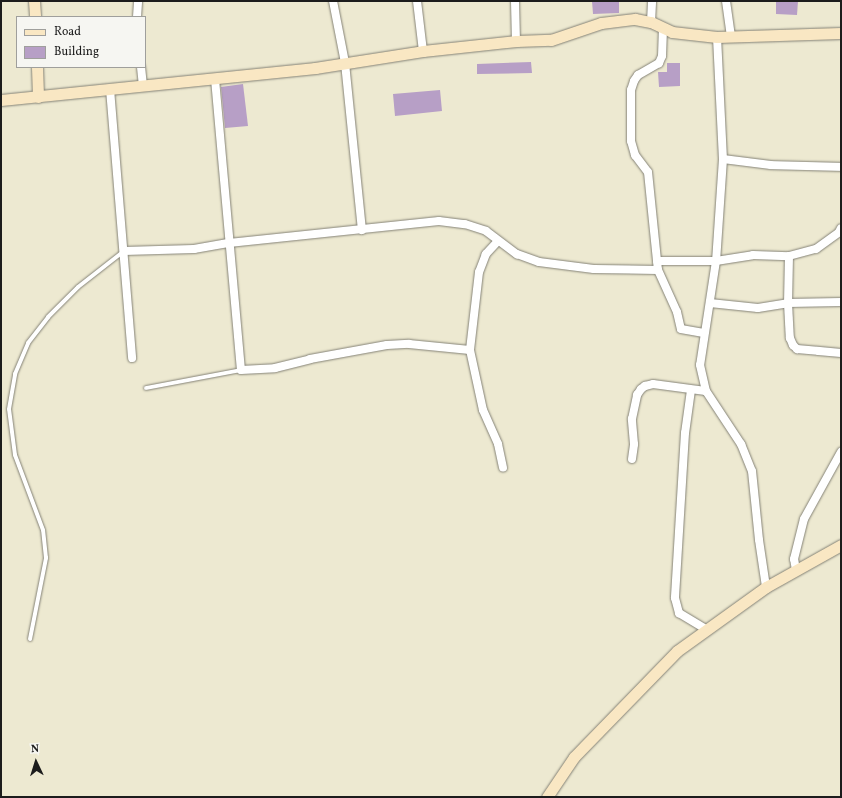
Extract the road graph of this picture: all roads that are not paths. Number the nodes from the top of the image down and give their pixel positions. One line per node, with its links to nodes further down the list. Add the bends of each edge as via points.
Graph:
1 (34, 1): 8 (main road)
2 (138, 1): 9 (street)
3 (332, 1): 17 (street)
4 (418, 1): 16 (street)
5 (515, 1): 15 (street)
6 (652, 1): 10 (street)
7 (726, 1): 13 (street)
8 (35, 16)
9 (137, 16)
10 (651, 22): 11 (main road); 15 (main road, via 635,18 601,23 551,40)
11 (663, 28): 14 (main road, via 672,32); 34 (street, via 662,56 659,63 638,75 632,90 631,141 635,155 648,172)
12 (841, 33): 13 (main road)
13 (731, 36): 14 (main road)
14 (717, 37): 25 (street)
15 (516, 41): 16 (main road)
16 (423, 51): 17 (main road)
17 (345, 63): 20 (main road); 28 (street)
18 (37, 68): 23 (main road)
19 (141, 68): 21 (street)
20 (215, 79): 21 (main road); 30 (street)
21 (143, 85): 22 (main road)
22 (110, 89): 23 (main road); 31 (street)
23 (38, 97): 24 (main road)
24 (1, 100)
25 (723, 159): 26 (street, via 771,165); 33 (street)
26 (841, 167)
27 (841, 228): 32 (street, via 816,249)
28 (362, 230): 29 (street, via 439,221 465,224 486,232); 30 (street)
29 (498, 241): 34 (street, via 517,254 539,262 594,269); 39 (street, via 486,254 478,272)
30 (229, 243): 31 (street, via 194,249); 42 (street)
31 (124, 251): 41 (street); 53 (lane, via 78,287 48,317 28,343 15,374 9,409 15,455 43,530 46,558)
32 (789, 256): 33 (street, via 753,255); 36 (street)
33 (716, 261): 34 (street); 37 (street)
34 (657, 266): 38 (street, via 682,329)
35 (841, 302): 36 (street)
36 (788, 303): 37 (street, via 758,308); 40 (street, via 790,338 797,349)
37 (710, 304): 38 (street)
38 (704, 333): 45 (street, via 700,365)
39 (470, 350): 42 (street, via 409,344 387,345 275,368); 48 (street, via 483,410 498,444)
40 (841, 353)
41 (132, 358)
42 (241, 370): 43 (lane)
43 (146, 388)
44 (692, 390): 45 (street); 47 (street, via 653,384 641,389 637,395 632,419); 52 (street, via 684,433 675,598 679,613)
45 (706, 391): 51 (street, via 741,444 752,471)
46 (841, 452): 50 (street, via 804,519 794,559)
47 (632, 459)
48 (503, 467)
49 (841, 545): 50 (main road)
50 (796, 570): 51 (main road)
51 (766, 587): 52 (main road)
52 (707, 630): 54 (main road, via 677,651 574,756)
53 (30, 639)
54 (546, 797)

